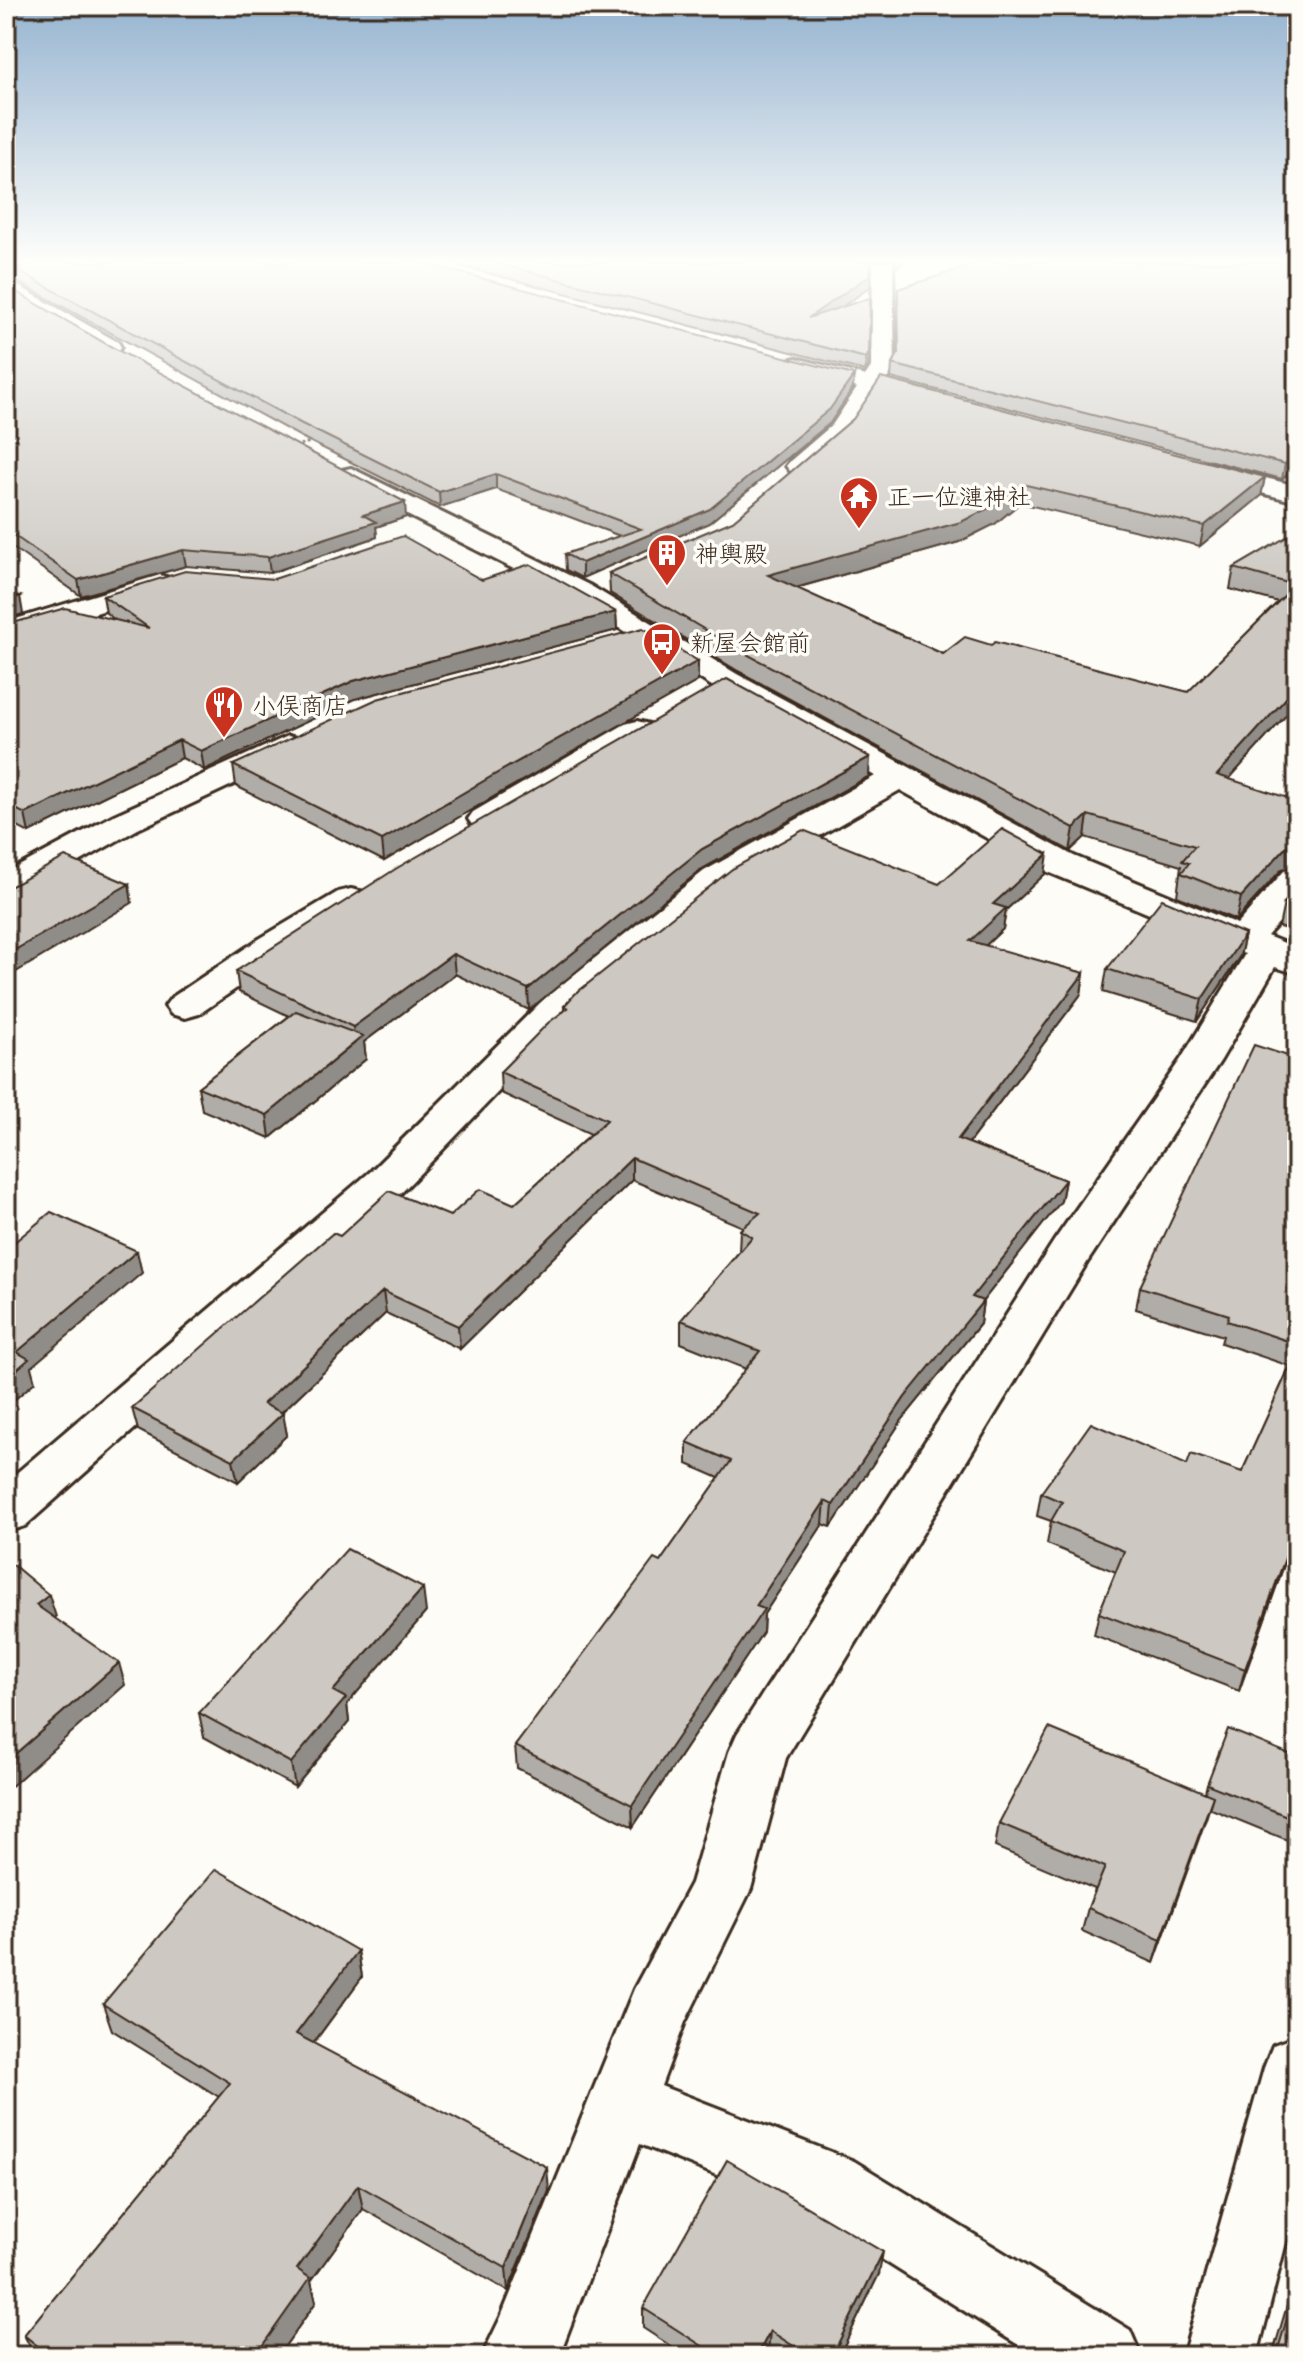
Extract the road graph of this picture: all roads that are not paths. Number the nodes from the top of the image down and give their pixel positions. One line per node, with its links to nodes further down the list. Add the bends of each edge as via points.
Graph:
1 (823, 372): 3 (main road)
2 (880, 372): 3 (main road)
3 (872, 385): 4 (main road); 7 (main road, via 841,430)
4 (963, 408)
5 (293, 446): 9 (main road)
6 (1191, 466): 8 (main road)
7 (781, 481)
8 (1297, 494)
9 (449, 525): 10 (main road); 13 (main road)
10 (413, 539)
11 (184, 577): 14 (main road)
12 (610, 579): 13 (main road)
13 (581, 592): 15 (main road)
14 (6, 632)
15 (648, 633): 16 (main road); 19 (main road, via 713,689)
16 (613, 643)
17 (661, 718): 20 (main road)
18 (310, 736): 23 (main road, via 126,822)
19 (900, 776): 24 (main road, via 1061,864); 26 (main road, via 717,879 560,1005 386,1182)
20 (462, 833)
21 (1297, 879): 24 (main road, via 1261,922)
22 (381, 882): 25 (main road)
23 (6, 888)
24 (1268, 951): 28 (main road, via 1070,1252 758,1752 720,1889 657,2011)
25 (185, 1006)
26 (6, 1512)
27 (1297, 2068): 31 (main road)
28 (621, 2103): 29 (main road); 30 (main road, via 829,2186)
29 (519, 2356)
30 (1104, 2356)
31 (1220, 2356)

